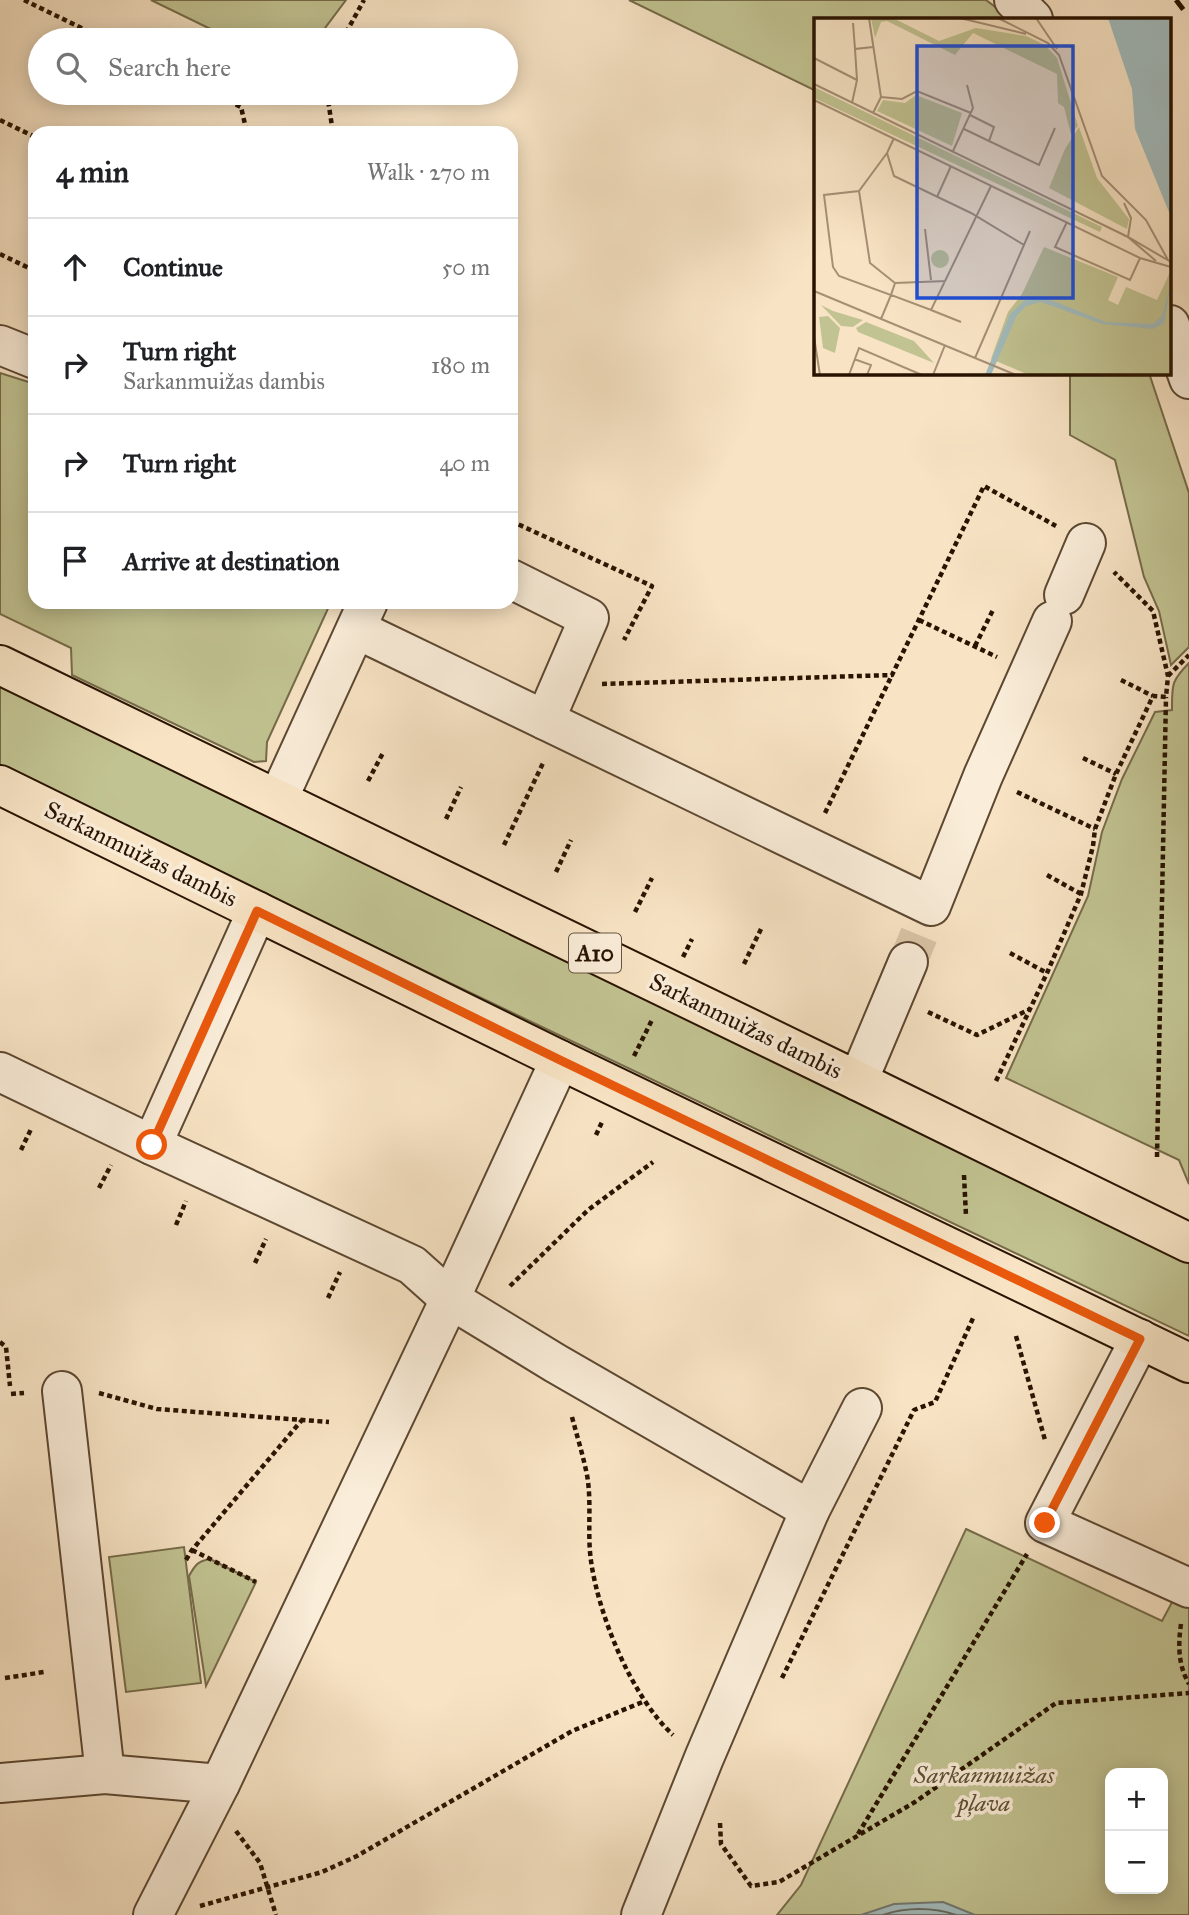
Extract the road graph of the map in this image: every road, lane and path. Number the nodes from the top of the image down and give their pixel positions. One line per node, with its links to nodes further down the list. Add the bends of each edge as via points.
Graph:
1 (24, 0): 7 (path)
2 (364, 0): 8 (path)
3 (1014, 0): 5 (street)
4 (1052, 0): 6 (street)
5 (1032, 18)
6 (1059, 18)
7 (81, 28)
8 (349, 28)
9 (237, 105): 12 (path)
10 (329, 105): 13 (path)
11 (0, 120): 14 (path)
12 (245, 126)
13 (332, 126)
14 (28, 134)
15 (0, 254): 16 (path)
16 (28, 268)
17 (1172, 331): 20 (street)
18 (0, 345): 19 (street)
19 (28, 356)
20 (1189, 379)
21 (1086, 543): 25 (path, via 984,486); 29 (street); 31 (path, via 1153,611)
22 (518, 582): 36 (street, via 589,618)
23 (994, 608): 26 (path)
24 (362, 615): 36 (street); 44 (street)
25 (919, 620): 26 (path); 30 (path)
26 (975, 646): 29 (path)
27 (1189, 655): 31 (path)
28 (0, 665): 44 (main road, Sarkanmuižas dambis / A10)
29 (1030, 672): 40 (street)
30 (892, 675): 33 (path); 49 (path)
31 (1168, 676): 35 (path)
32 (1121, 680): 34 (path)
33 (601, 684)
34 (1153, 696): 35 (path); 39 (path)
35 (1166, 697): 75 (path)
36 (552, 723): 48 (path); 49 (street)
37 (384, 751): 41 (path)
38 (1083, 758): 39 (path)
39 (1116, 774): 46 (path)
40 (983, 776): 46 (path); 57 (street)
41 (368, 781)
42 (0, 785): 54 (main road, Sarkanmuižas dambis)
43 (461, 787): 45 (path)
44 (278, 799): 69 (main road, Sarkanmuižas dambis / A10)
45 (446, 818)
46 (1096, 829): 53 (path)
47 (571, 840): 50 (path)
48 (504, 845)
49 (808, 847): 57 (street)
50 (555, 872)
51 (1047, 875): 53 (path)
52 (652, 878): 55 (path)
53 (1081, 894): 62 (path)
54 (257, 911): 66 (main road, Sarkanmuižas dambis); 72 (street)
55 (635, 912)
56 (761, 929): 61 (path)
57 (919, 935): 69 (street)
58 (692, 939): 60 (path)
59 (1010, 953): 62 (path)
60 (680, 962)
61 (744, 964)
62 (1047, 973): 64 (path)
63 (919, 1008): 64 (path, via 977,1035)
64 (1030, 1009): 70 (path)
65 (652, 1019): 67 (path)
66 (560, 1060): 88 (street); 91 (main road, Sarkanmuižas dambis)
67 (631, 1063)
68 (0, 1072): 72 (street)
69 (858, 1081): 83 (main road, Sarkanmuižas dambis / A10)
70 (996, 1081)
71 (37, 1116): 73 (path)
72 (152, 1145): 88 (street, via 412,1265)
73 (20, 1150)
74 (116, 1154): 78 (path)
75 (1157, 1157)
76 (653, 1162): 86 (path, via 589,1210)
77 (963, 1164): 81 (path)
78 (99, 1188)
79 (190, 1191): 80 (path)
80 (176, 1225)
81 (967, 1227)
82 (270, 1229): 84 (path)
83 (1189, 1243)
84 (255, 1263)
85 (344, 1264): 87 (path)
86 (510, 1286)
87 (328, 1298)
88 (450, 1300): 93 (street); 116 (street)
89 (974, 1316): 109 (path, via 935,1402 914,1410)
90 (1016, 1336): 101 (path)
91 (1140, 1339): 94 (main road, Sarkanmuižas dambis); 101 (street)
92 (0, 1342): 95 (path, via 5,1347)
93 (555, 1363): 102 (street); 112 (path, via 587,1476 591,1559 599,1600)
94 (1189, 1363)
95 (10, 1386)
96 (62, 1391): 97 (path); 99 (path, via 82,1389 157,1409); 114 (street)
97 (11, 1394)
98 (862, 1408): 102 (street)
99 (303, 1420): 100 (path); 103 (path)
100 (329, 1422)
101 (1053, 1508): 106 (street); 118 (path)
102 (810, 1510): 113 (street)
103 (192, 1550): 104 (path); 105 (path)
104 (186, 1560)
105 (256, 1582)
106 (1185, 1602): 110 (path, via 1179,1642 1182,1671)
107 (44, 1672): 108 (path)
108 (5, 1678)
109 (780, 1683)
110 (1189, 1684)
111 (1189, 1693): 118 (path, via 1056,1703 915,1802)
112 (645, 1701): 113 (path, via 670,1733); 119 (path, via 572,1731 356,1856 322,1872)
113 (704, 1758): 123 (street)
114 (105, 1774): 115 (street); 116 (street)
115 (0, 1783)
116 (220, 1784): 119 (path, via 234,1828 260,1863); 121 (street)
117 (720, 1820): 118 (path, via 721,1844 751,1886 779,1882)
118 (857, 1836)
119 (267, 1886): 120 (path); 122 (path)
120 (192, 1908)
121 (153, 1915)
122 (276, 1915)
123 (641, 1915)

